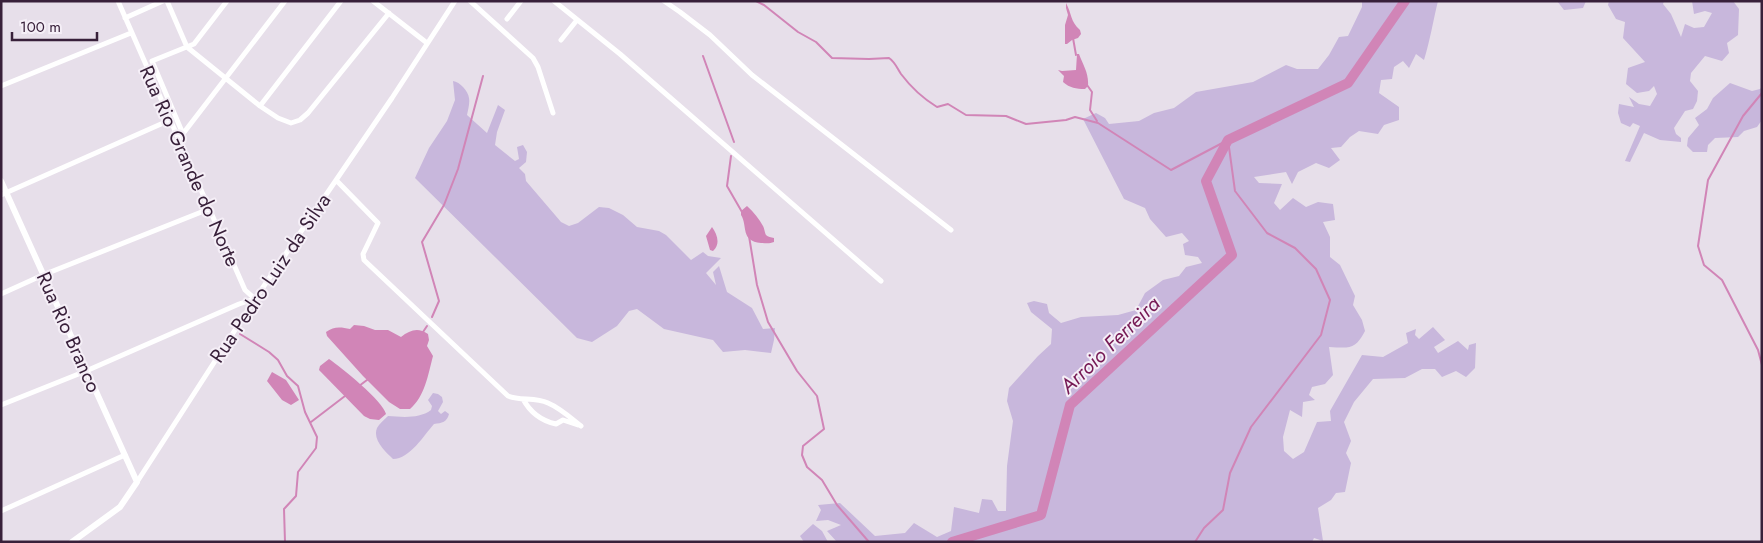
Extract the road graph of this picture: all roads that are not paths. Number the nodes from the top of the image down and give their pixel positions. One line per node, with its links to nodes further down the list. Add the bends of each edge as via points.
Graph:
1 (118, 1): 14 (street, Rua Rio Grande do Norte)
2 (163, 1): 14 (street)
3 (167, 1): 20 (street)
4 (227, 1): 20 (street, via 194,44)
5 (284, 1): 21 (street)
6 (341, 1): 23 (street)
7 (373, 1): 13 (street)
8 (455, 1): 19 (street, Rua Pedro Luiz da Silva)
9 (470, 1): 24 (street, via 532,58)
10 (521, 1): 15 (street)
11 (554, 1): 16 (street)
12 (664, 1): 32 (street, via 710,35 752,75)
13 (389, 13): 19 (street); 23 (street, via 300,120 291,123)
14 (125, 18): 17 (street, Rua Rio Grande do Norte)
15 (506, 19)
16 (577, 20): 18 (street); 34 (street)
17 (132, 33): 22 (street); 25 (street, Rua Rio Grande do Norte)
18 (562, 40)
19 (427, 43): 28 (street, Rua Pedro Luiz da Silva)
20 (187, 47): 21 (street); 26 (street, via 152,61)
21 (226, 78): 23 (street); 26 (street)
22 (1, 86)
23 (260, 106)
24 (553, 113)
25 (170, 120): 27 (street, Rua Rio Grande do Norte); 30 (street)
26 (183, 134): 27 (street)
27 (178, 140): 31 (street, Rua Rio Grande do Norte)
28 (336, 180): 36 (street, Rua Pedro Luiz da Silva); 38 (street, via 378,223 363,254 364,260 508,396)
29 (1, 181): 30 (street, Rua Rio Branco)
30 (4, 194): 33 (street, Rua Rio Branco)
31 (209, 209): 33 (street); 36 (street, Rua Rio Grande do Norte, via 245,290)
32 (951, 230)
33 (43, 275): 35 (street); 37 (street, Rua Rio Branco)
34 (880, 282)
35 (1, 294)
36 (255, 299): 37 (street); 41 (street, Rua Pedro Luiz da Silva)
37 (86, 371): 39 (street); 40 (street, Rua Rio Branco)
38 (523, 399): 38 (street, via 548,422 556,424 563,420 581,426 547,402)
39 (1, 406)
40 (125, 455): 41 (street, Rua Rio Branco); 42 (street)
41 (137, 482): 43 (street, Rua Pedro Luiz da Silva, via 120,507)
42 (1, 510)
43 (72, 542)

